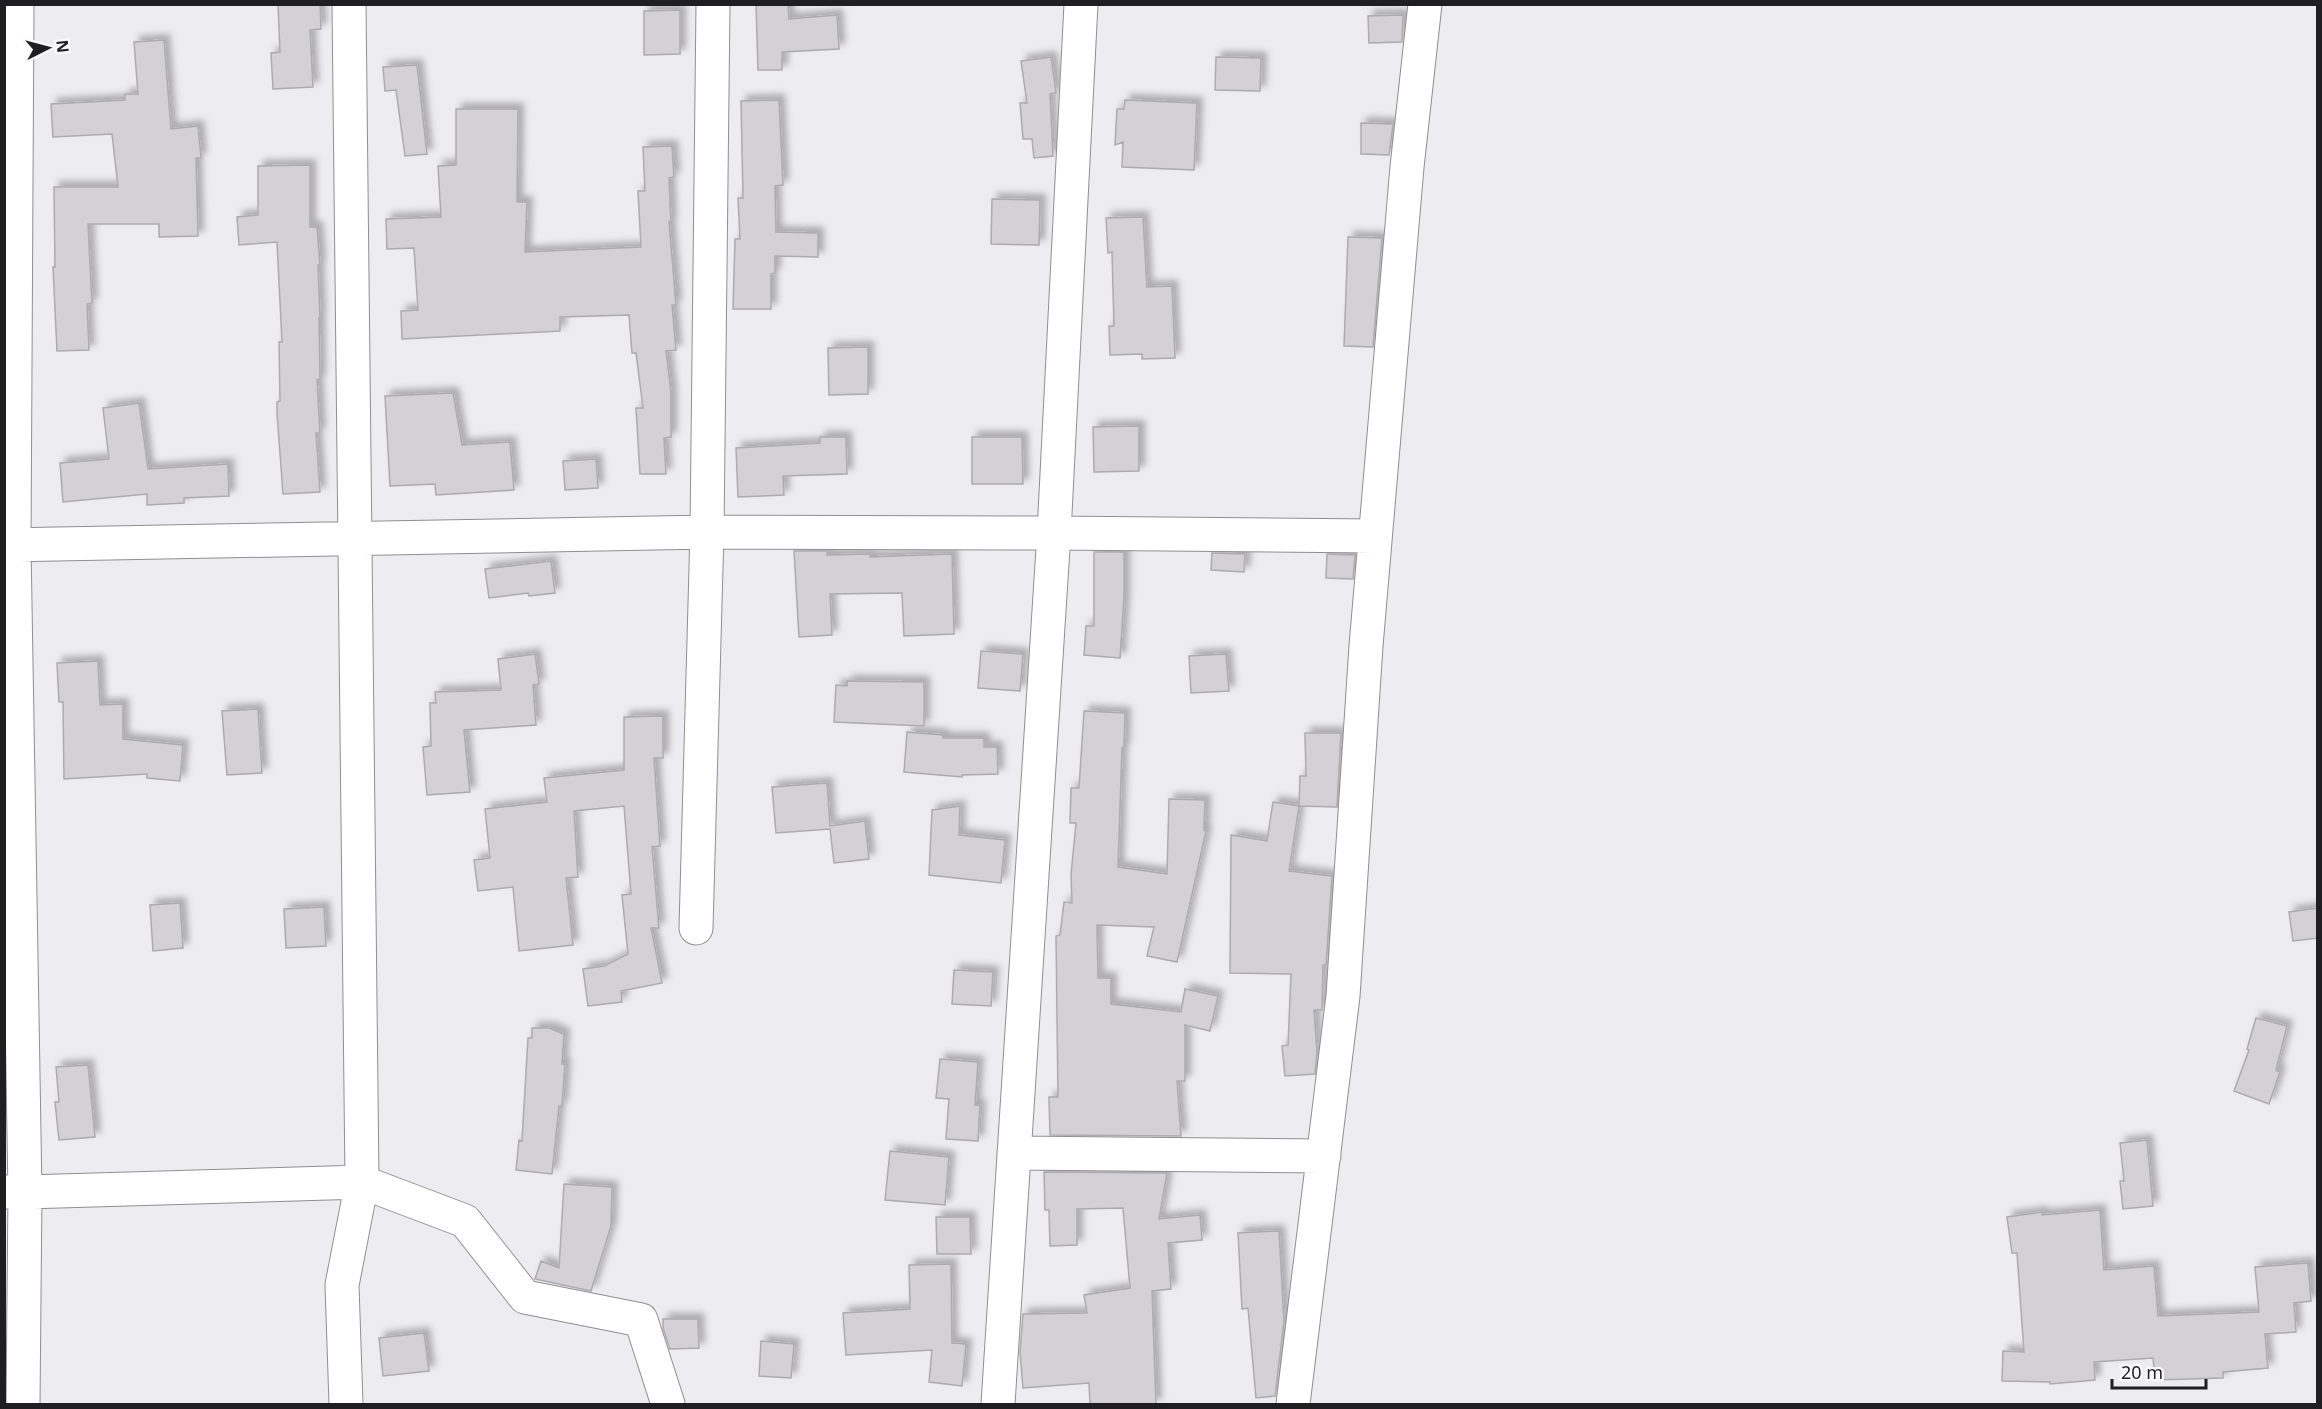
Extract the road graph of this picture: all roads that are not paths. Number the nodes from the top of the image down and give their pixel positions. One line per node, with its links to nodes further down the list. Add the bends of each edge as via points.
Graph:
1 (17, 4): 10 (street)
2 (349, 4): 9 (street)
3 (713, 4): 6 (street)
4 (1081, 4): 7 (street)
5 (1425, 4): 8 (street)
6 (707, 532): 7 (street); 9 (street); 11 (street)
7 (1054, 532): 8 (street); 12 (street)
8 (1375, 536): 13 (street, via 1343,996)
9 (354, 539): 10 (street); 14 (street)
10 (9, 545): 15 (street)
11 (696, 928)
12 (1014, 1154): 13 (street); 19 (street)
13 (1324, 1156): 20 (street)
14 (363, 1182): 15 (street); 17 (street, via 342,1285); 18 (street, via 465,1221 525,1297 640,1320)
15 (15, 1192): 16 (street)
16 (23, 1404)
17 (346, 1404)
18 (668, 1404)
19 (998, 1404)
20 (1293, 1404)

